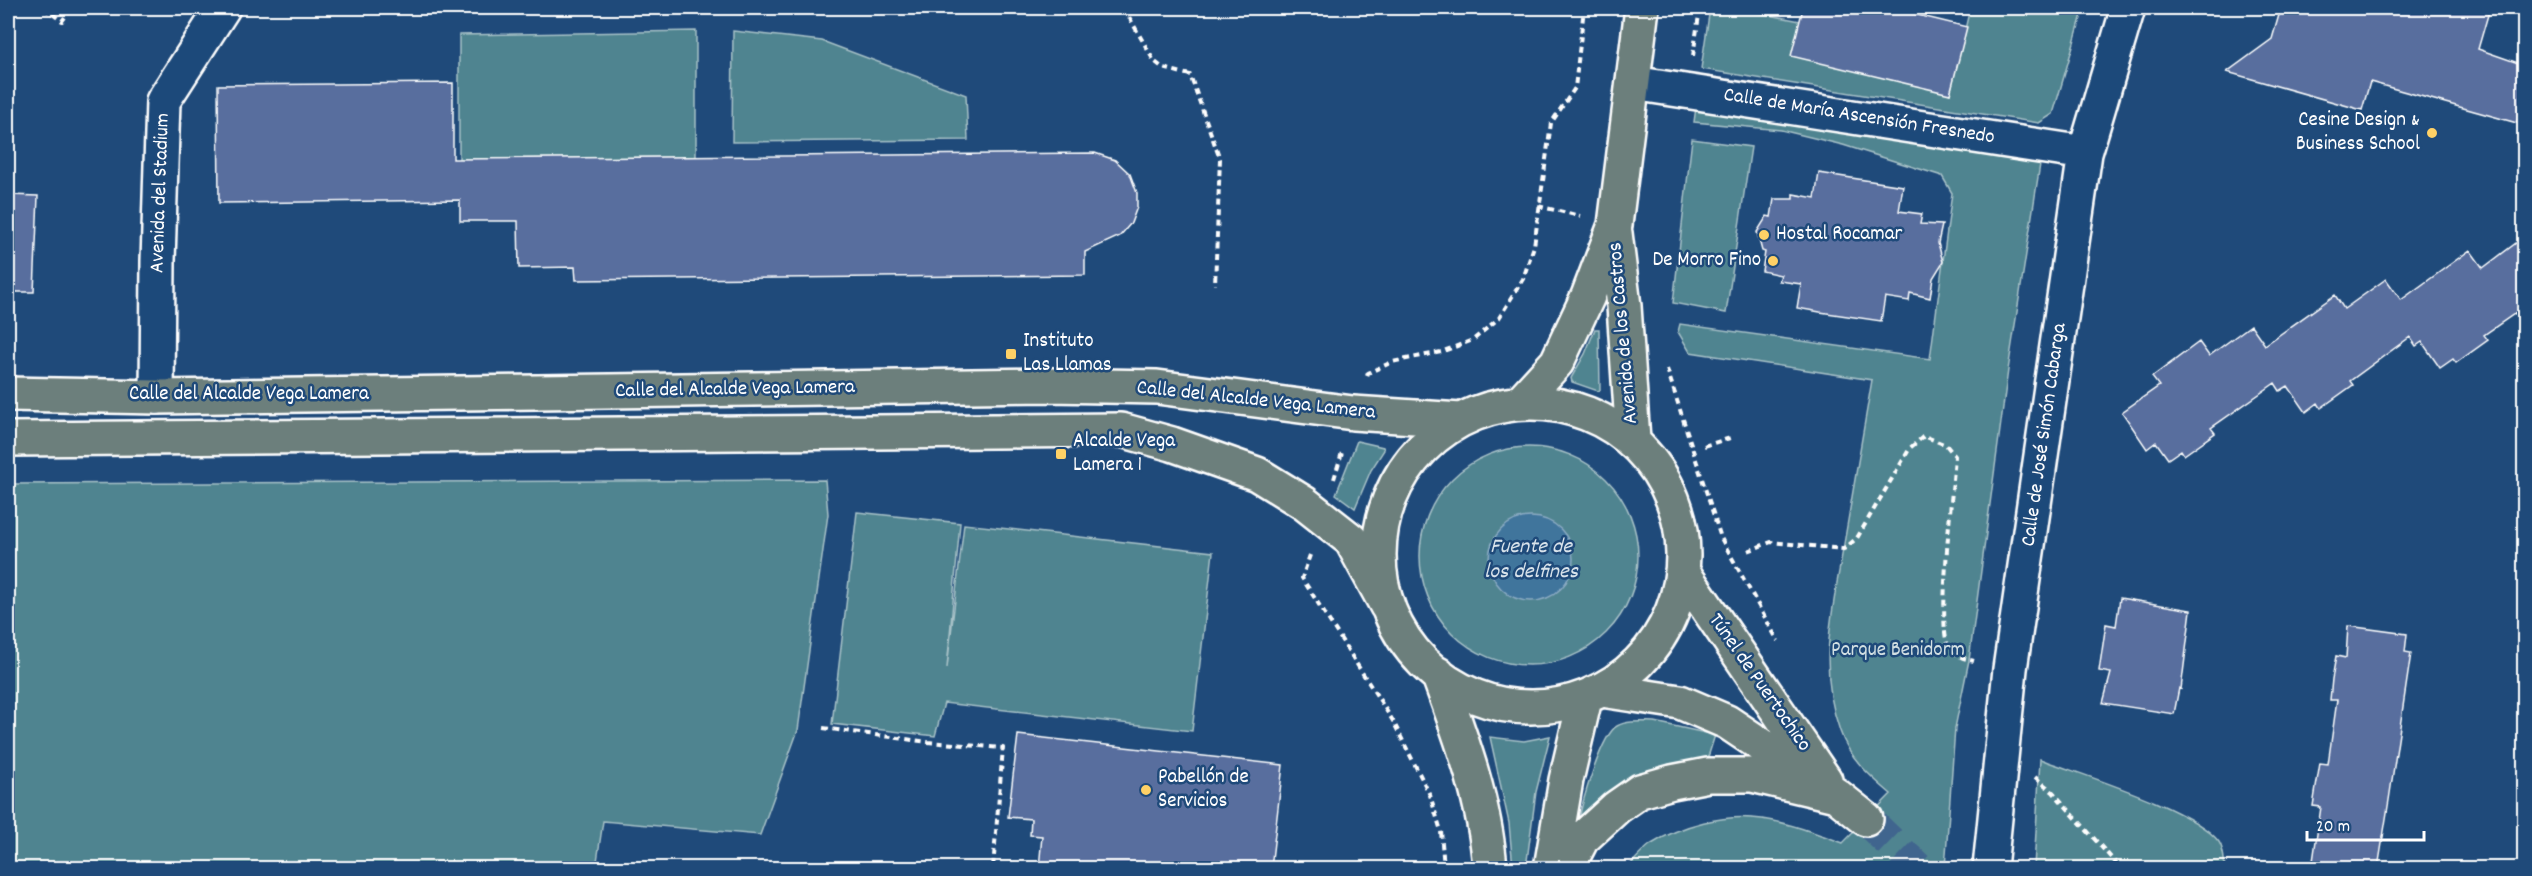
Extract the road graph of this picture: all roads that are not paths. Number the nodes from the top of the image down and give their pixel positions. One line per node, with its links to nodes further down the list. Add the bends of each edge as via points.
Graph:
1 (223, 8): 8 (street, Avenida del Stadium, via 163,100)
2 (1642, 8): 4 (main road, Avenida de los Castros)
3 (2128, 8): 5 (street, Calle de José Simón Cabarga)
4 (1633, 82): 5 (street, Calle de María Ascensión Fresnedo); 6 (main road, Avenida de los Castros)
5 (2085, 153): 19 (street, Calle de José Simón Cabarga, via 2010,669)
6 (1614, 225): 9 (main road, Avenida de los Castros, via 1588,296 1557,362); 12 (main road, Avenida de los Castros)
7 (8, 394): 8 (main road, Calle del Alcalde Vega Lamera)
8 (157, 397): 10 (main road, Calle del Alcalde Vega Lamera, via 1157,387 1353,413)
9 (1524, 398): 10 (main road); 12 (main road, via 1593,414)
10 (1461, 420): 14 (main road, via 1416,452 1390,492 1379,530 1378,571)
11 (8, 439): 14 (main road, Calle del Alcalde Vega Lamera, via 1121,430 1257,474 1304,503 1351,540)
12 (1633, 440): 13 (main road, via 1668,487 1681,526)
13 (1682, 571): 16 (main road, via 1671,611 1657,641 1638,666); 17 (main road, Túnel de Puertochico)
14 (1387, 606): 15 (main road, via 1408,645)
15 (1438, 674): 16 (main road, Túnel de Puertochico, via 1492,702 1543,708); 20 (main road, via 1463,741 1487,833)
16 (1596, 697): 17 (main road, Túnel de Puertochico, via 1680,702 1727,722); 21 (main road, via 1566,780)
17 (1836, 795): 18 (main road, Túnel de Puertochico); 22 (main road, via 1752,775 1708,775 1661,785 1640,791 1617,807 1582,839)
18 (1866, 819)
19 (1995, 866)
20 (1490, 868)
21 (1551, 868)
22 (1567, 868)

